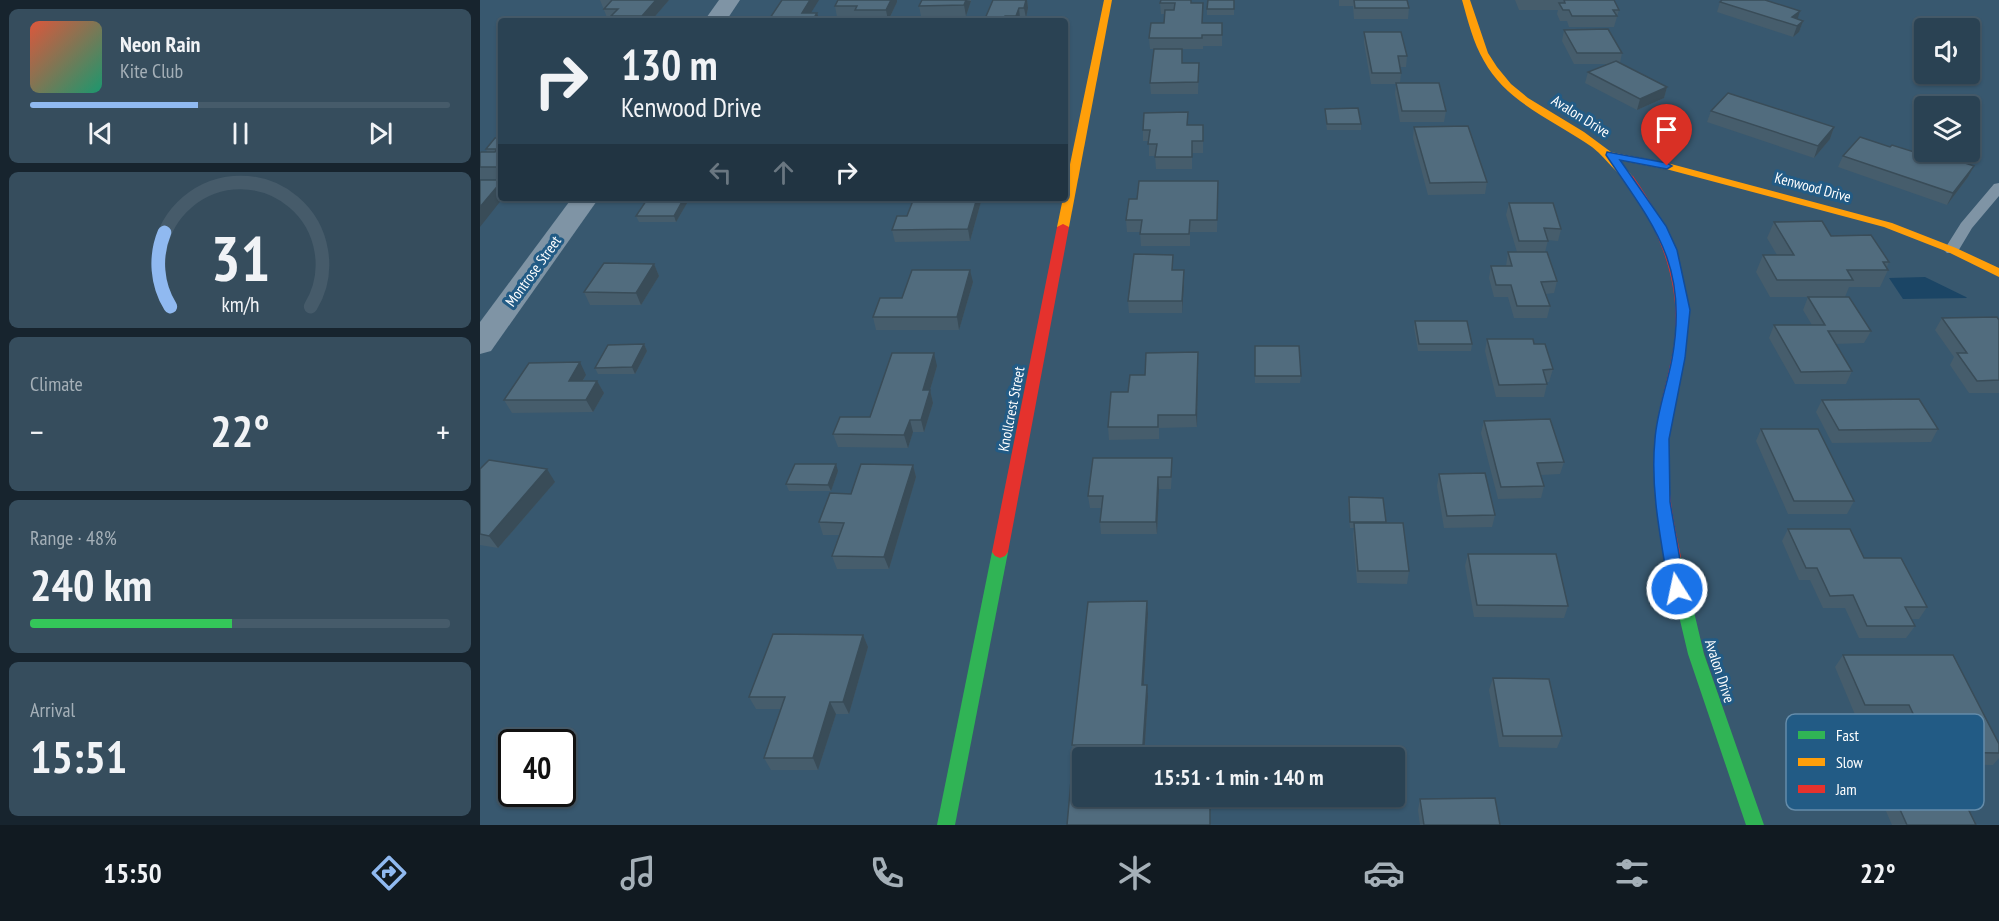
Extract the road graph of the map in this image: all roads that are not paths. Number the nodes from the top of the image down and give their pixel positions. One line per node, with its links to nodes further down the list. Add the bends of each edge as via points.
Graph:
1 (730, 0): 4 (street)
2 (1108, 0): 11 (street, Knollcrest Street)
3 (1466, 0): 5 (street, Avalon Drive, via 1483,51 1509,88)
4 (717, 18)
5 (1611, 155): 8 (street, Kenwood Drive, via 1837,210); 12 (street, Avalon Drive, via 1660,226 1679,275 1684,310 1679,358 1662,439 1663,502 1677,589)
6 (1999, 187): 8 (lane, via 1966,226)
7 (584, 201): 10 (street, Montrose Street)
8 (1952, 250): 9 (street, Kenwood Drive)
9 (1999, 273)
10 (480, 344)
11 (946, 825)
12 (1755, 825)

